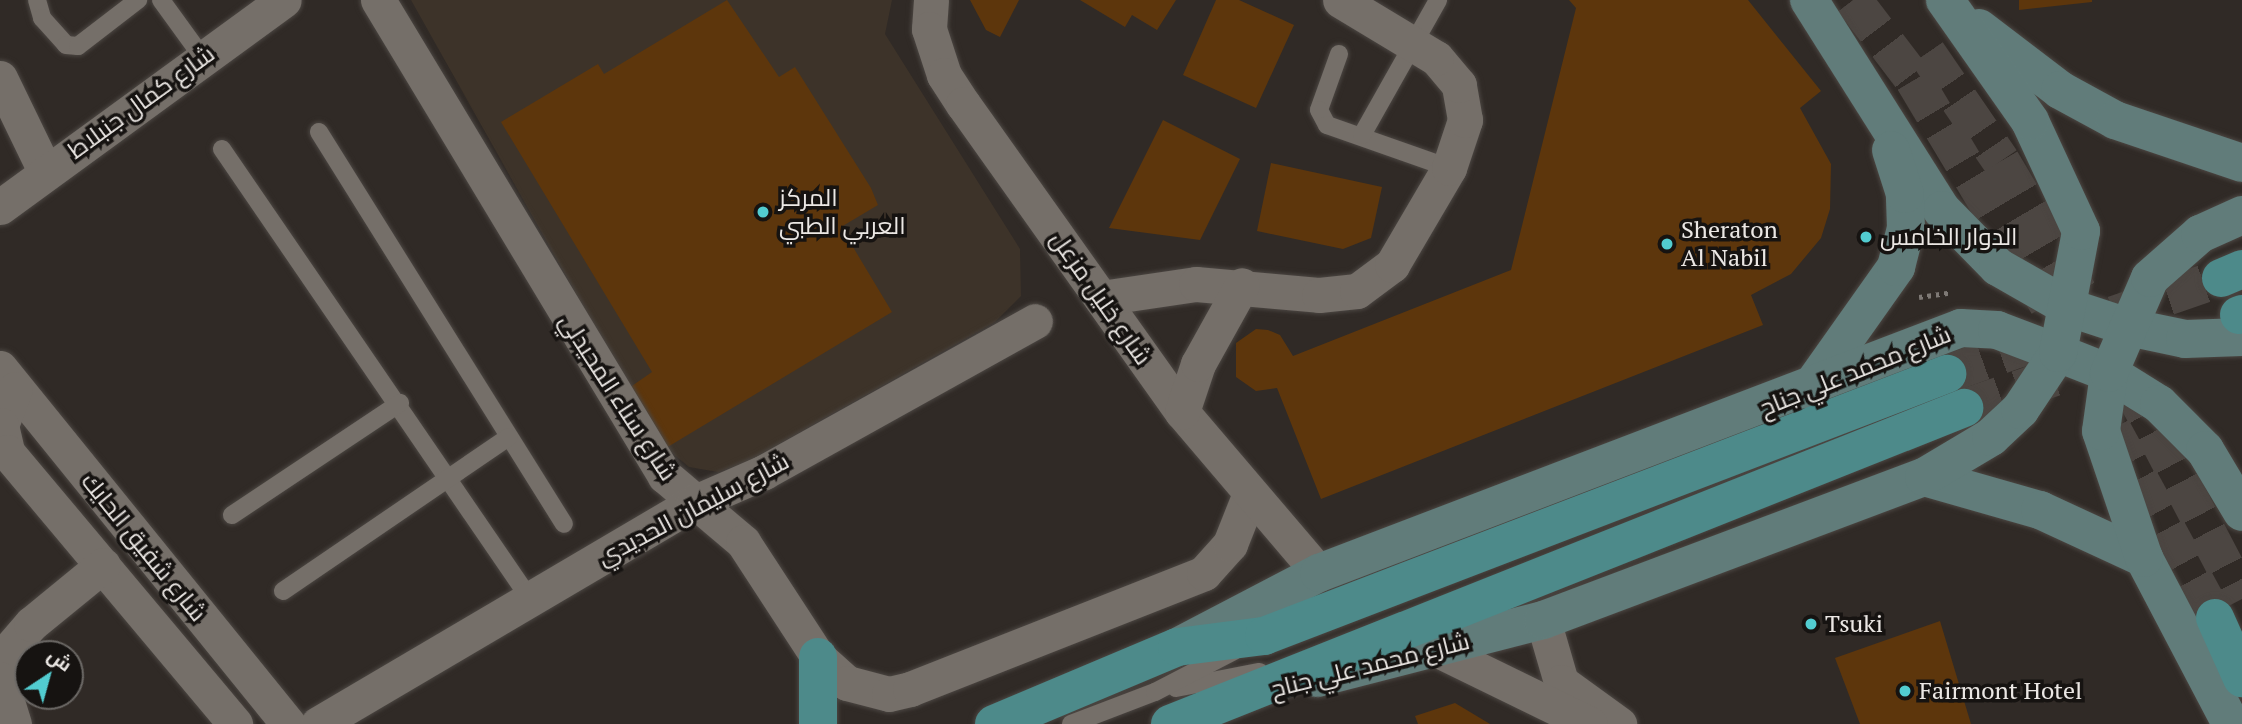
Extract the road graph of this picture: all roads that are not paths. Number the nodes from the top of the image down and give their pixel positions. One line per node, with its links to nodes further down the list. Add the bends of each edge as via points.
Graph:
1 (37, 0): 2 (lane, via 42,18 66,45 78,46)
2 (138, 0)
3 (161, 0): 13 (lane)
4 (284, 0): 13 (street, شارع كمال جنبلاط)
5 (378, 0): 42 (street, شارع سناء المحيدلي, via 605,384 665,477)
6 (931, 0): 25 (street, شارع خليل مزعل, via 929,29 944,75)
7 (1340, 0): 11 (street)
8 (1438, 0): 11 (lane)
9 (1809, 0): 15 (main road)
10 (1945, 0): 19 (main road, via 2060,90 2145,132); 26 (main road, via 2030,121 2062,181 2081,231)
11 (1411, 41): 17 (lane); 20 (street, via 1459,85 1465,120)
12 (1339, 54): 17 (lane, via 1321,118)
13 (203, 58): 21 (street, شارع كمال جنبلاط)
14 (0, 78): 21 (street)
15 (1874, 95): 26 (main road, via 1942,210 1998,267); 34 (main road, via 1905,194 1901,250 1876,299)
16 (319, 132): 38 (lane)
17 (1362, 135): 20 (lane)
18 (222, 149): 35 (lane)
19 (2242, 163)
20 (1449, 168): 24 (street, via 1392,265 1357,291 1319,295)
21 (45, 170): 22 (street, شارع كمال جنبلاط)
22 (0, 206)
23 (2242, 215): 29 (main road, via 2200,234 2155,271)
24 (1242, 285): 25 (street, via 1146,288); 37 (street, via 1198,364)
25 (1101, 299): 37 (street, شارع خليل مزعل)
26 (2070, 308): 29 (main road); 30 (main road)
27 (1035, 321): 42 (street, شارع سليمان الحديدي, via 764,472)
28 (2241, 322): 29 (main road, via 2185,340)
29 (2128, 327): 32 (main road)
30 (2058, 353): 32 (main road); 34 (main road, شارع محمد علي جناح, via 1997,331 1961,328); 40 (main road, شارع محمد علي جناح, via 2020,410 1991,437)
31 (1947, 373): 53 (main road, شارع محمد علي جناح)
32 (2109, 373): 43 (main road, via 2160,404 2205,450); 46 (main road, via 2102,401 2106,459)
33 (8, 379): 47 (street, via 2,440); 65 (street, شارع شفيق الحايك)
34 (1808, 390): 48 (main road, شارع محمد علي جناح)
35 (400, 403): 39 (lane); 44 (lane)
36 (1964, 408): 58 (main road, شارع محمد علي جناح)
37 (1182, 411): 41 (street, شارع خليل مزعل)
38 (509, 437): 39 (lane); 45 (lane)
39 (451, 477): 49 (lane); 50 (lane)
40 (1924, 477): 46 (main road, via 2040,510); 52 (main road, شارع محمد علي جناح)
41 (1249, 496): 48 (street, شارع خليل مزعل); 56 (street, شارع سناء المحيدلي, via 1230,544 1204,573 909,689 864,691)
42 (692, 503): 50 (street, شارع سليمان الحديدي); 56 (street, شارع سناء المحيدلي, via 743,542)
43 (2242, 512)
44 (232, 515)
45 (564, 524)
46 (2144, 558): 72 (main road)
47 (103, 565): 57 (street, via 31,624); 64 (street)
48 (1319, 573): 54 (main road, شارع محمد علي جناح)
49 (284, 591)
50 (530, 599): 66 (street, شارع سليمان الحديدي)
51 (2215, 618): 59 (main road)
52 (1543, 620): 55 (main road, شارع محمد علي جناح); 71 (street, via 1561,681)
53 (1264, 636): 54 (main road, شارع محمد علي جناح); 62 (lane)
54 (1177, 647): 68 (main road, شارع محمد علي جناح)
55 (1436, 649): 61 (main road, شارع محمد علي جناح); 70 (street)
56 (818, 657): 67 (main road)
57 (0, 660)
58 (1320, 661): 61 (main road, شارع محمد علي جناح); 62 (lane)
59 (2242, 678)
60 (0, 679): 63 (street)
61 (1209, 705): 62 (main road, شارع محمد علي جناح)
62 (1163, 708): 69 (lane)
63 (14, 724)
64 (235, 724)
65 (288, 724)
66 (318, 724)
67 (818, 724)
68 (994, 724)
69 (1071, 724)
70 (1590, 724)
71 (1619, 724)
72 (2231, 724)

